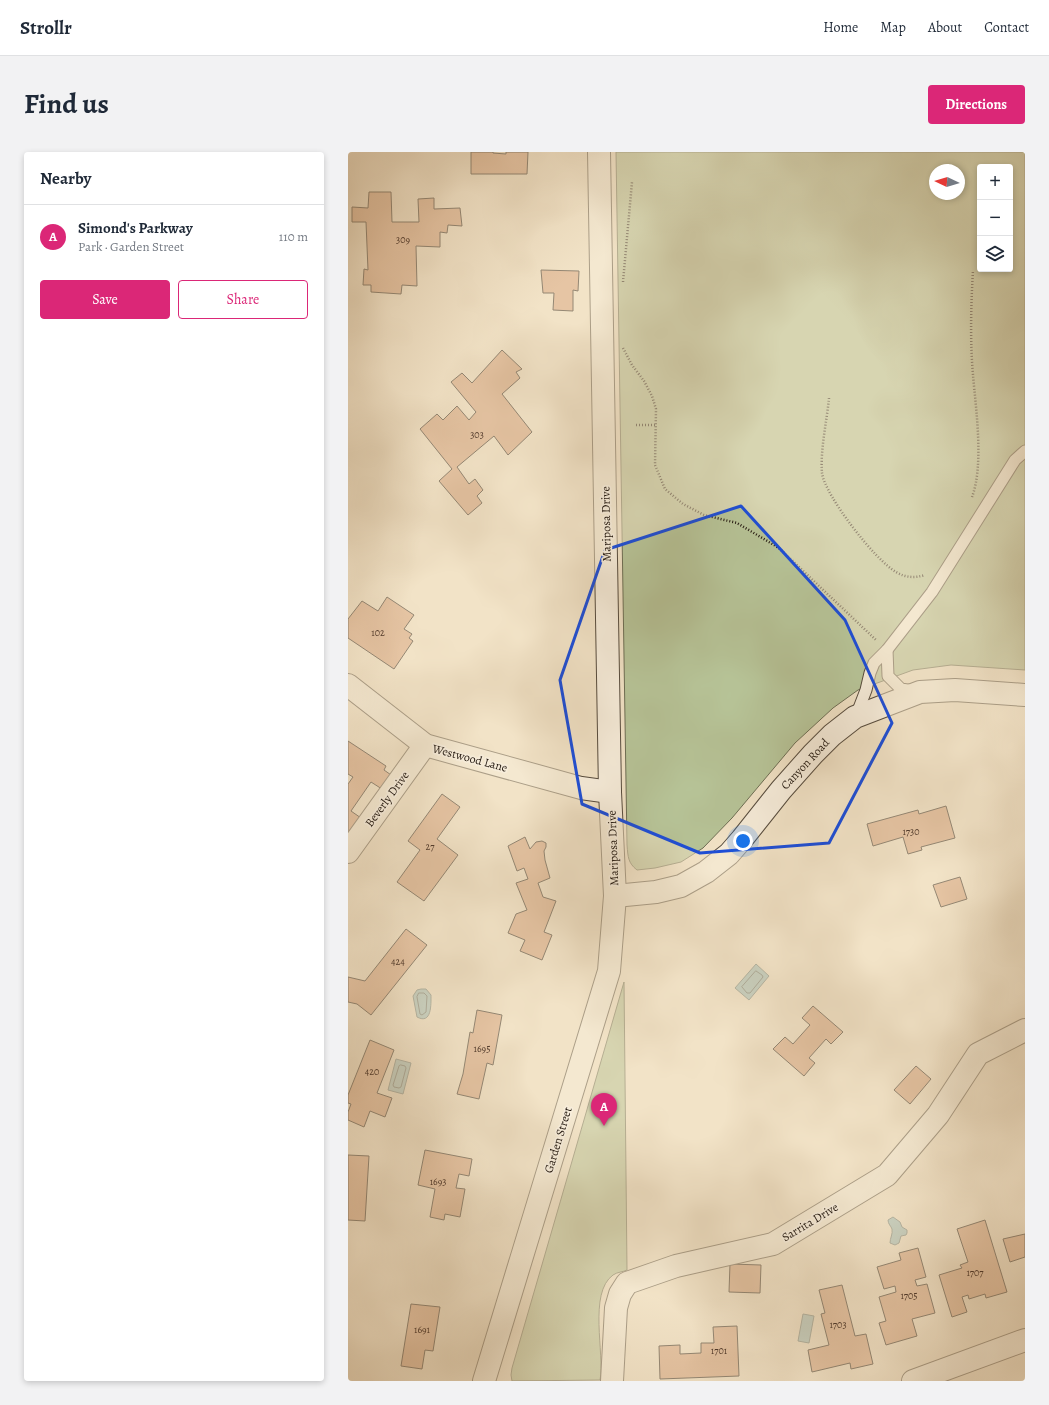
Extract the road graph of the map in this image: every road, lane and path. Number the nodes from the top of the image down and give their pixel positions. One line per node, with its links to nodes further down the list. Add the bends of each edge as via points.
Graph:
1 (599, 152): 18 (street, Mariposa Drive)
2 (632, 182): 4 (path)
3 (973, 270): 10 (path, via 971,302 978,469 975,490)
4 (623, 285)
5 (621, 343): 8 (path, via 652,396 656,409)
6 (829, 398): 11 (path, via 822,475 830,492 862,538 896,572 914,578 925,575)
7 (636, 425): 8 (path)
8 (655, 425): 12 (path, via 655,465 665,489 683,504 704,515 737,523 779,548)
9 (1025, 451): 12 (lane, via 1015,460 932,592)
10 (970, 502)
11 (929, 570)
12 (886, 650): 14 (lane, via 888,676 901,689); 16 (lane, via 874,663)
13 (348, 685): 17 (street, Westwood Lane)
14 (920, 692): 15 (street, Canyon Road, via 955,690); 16 (street, Canyon Road)
15 (1025, 695)
16 (855, 717): 20 (street, Canyon Road, via 813,754 729,854 706,872 681,886 656,892)
17 (426, 745): 18 (street, Westwood Lane, via 581,788); 19 (street, Beverly Drive)
18 (610, 792): 20 (street, Mariposa Drive)
19 (348, 852)
20 (615, 896): 23 (street, Garden Street, via 609,971)
21 (1025, 1030): 24 (street, Sarrita Drive, via 978,1054 938,1115 887,1175 773,1244 676,1266 627,1283 616,1308)
22 (1025, 1340): 25 (street)
23 (484, 1381)
24 (612, 1381)
25 (913, 1381)

